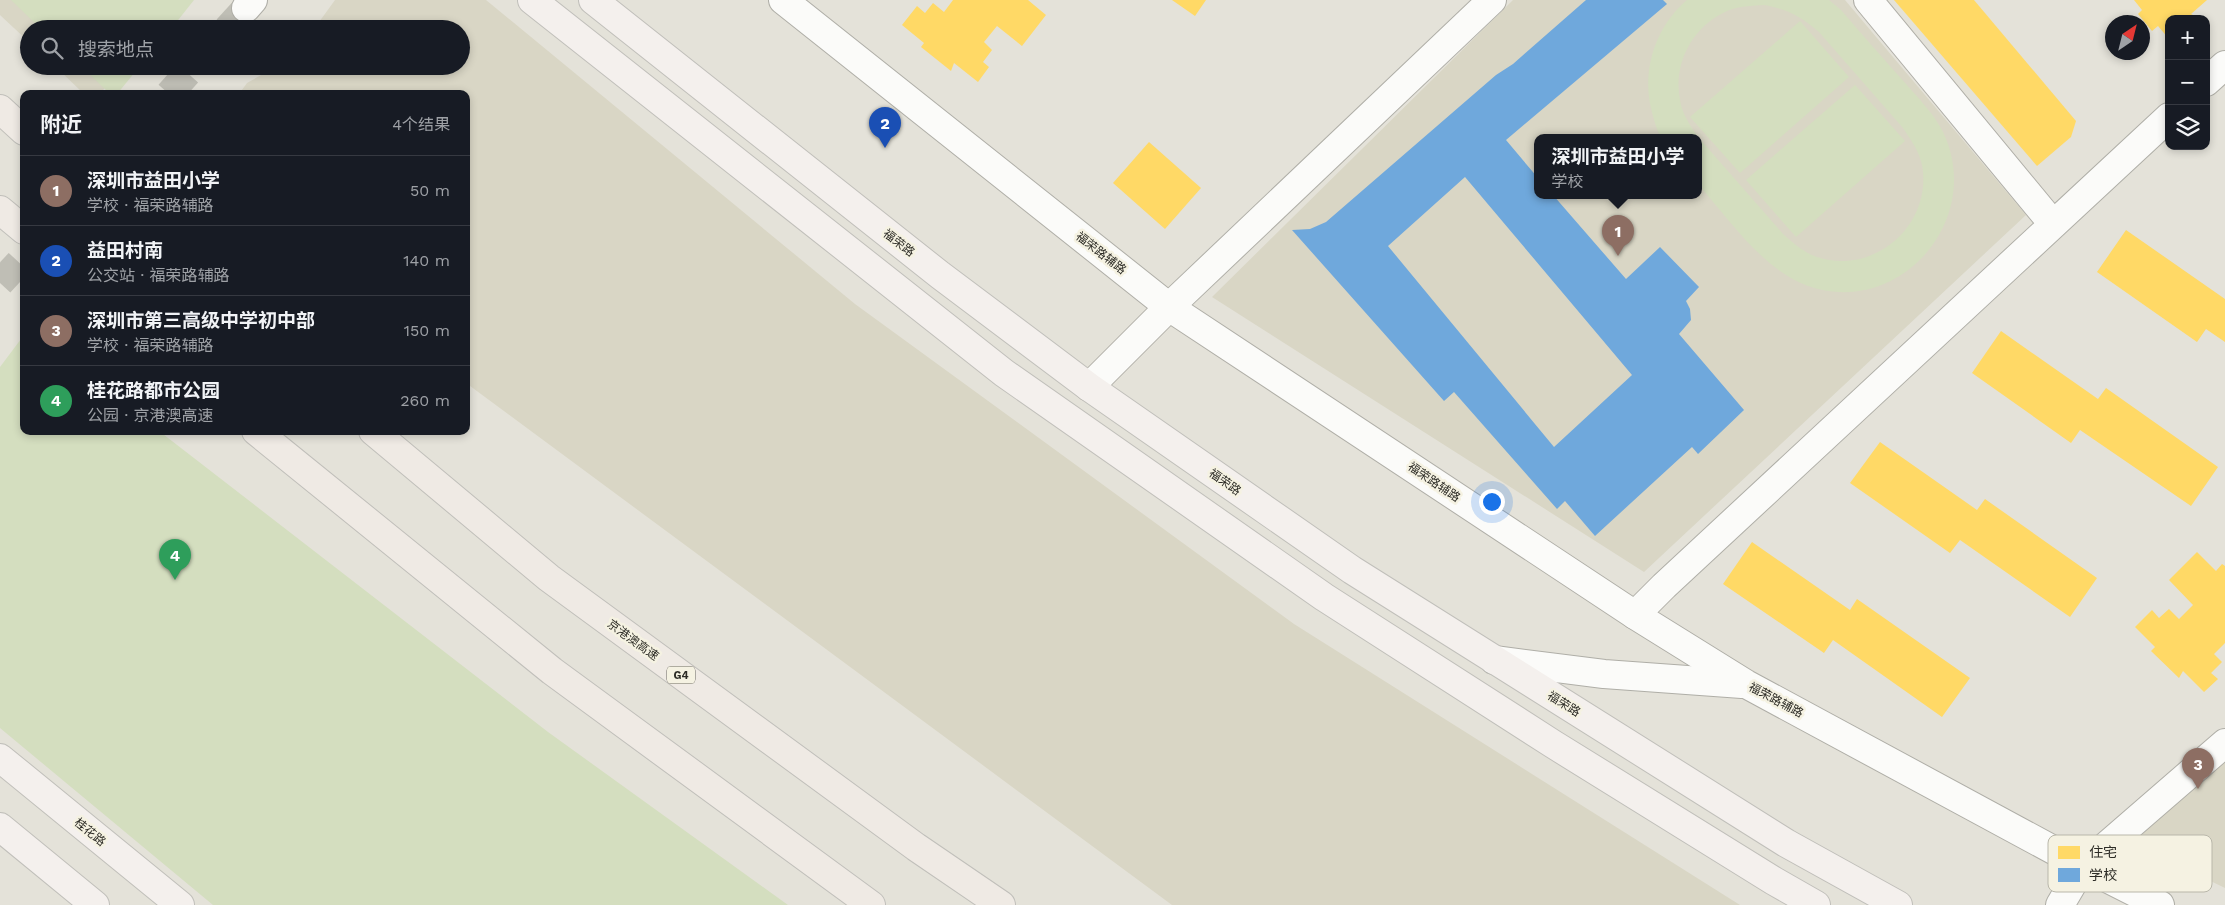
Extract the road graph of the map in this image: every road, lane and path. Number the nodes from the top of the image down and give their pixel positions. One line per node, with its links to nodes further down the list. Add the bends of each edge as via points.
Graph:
1 (532, 0): 32 (main road, via 1004,373 1324,597 1553,744)
2 (593, 0): 15 (main road, 福荣路, via 940,275)
3 (783, 0): 14 (street, 福荣路辅路)
4 (1492, 0): 14 (street)
5 (1868, 0): 12 (street)
6 (2225, 65): 7 (street)
7 (2210, 78)
8 (0, 109): 10 (highway)
9 (2165, 121): 12 (street)
10 (20, 127)
11 (1, 211): 13 (highway)
12 (2054, 224): 18 (street)
13 (20, 227)
14 (1169, 307): 15 (street); 18 (street, 福荣路辅路)
15 (1089, 387): 19 (main road, 福荣路, via 1352,570)
16 (261, 435): 30 (highway, via 552,671)
17 (378, 435): 31 (highway, 京港澳高速 / G4, via 549,578 916,847)
18 (1634, 615): 20 (street, 福荣路辅路)
19 (1494, 660): 20 (street, via 1604,674); 33 (main road, 福荣路, via 1786,843)
20 (1746, 684): 25 (street, 福荣路辅路)
21 (2225, 743): 24 (street)
22 (0, 758): 29 (main road, 桂花路)
23 (0, 827): 28 (main road)
24 (2119, 835)
25 (2048, 847)
26 (2068, 892): 34 (street)
27 (2134, 892): 35 (street, 福荣路辅路)
28 (95, 905)
29 (180, 905)
30 (871, 905)
31 (1001, 905)
32 (1816, 905)
33 (1898, 905)
34 (2060, 905)
35 (2160, 905)

